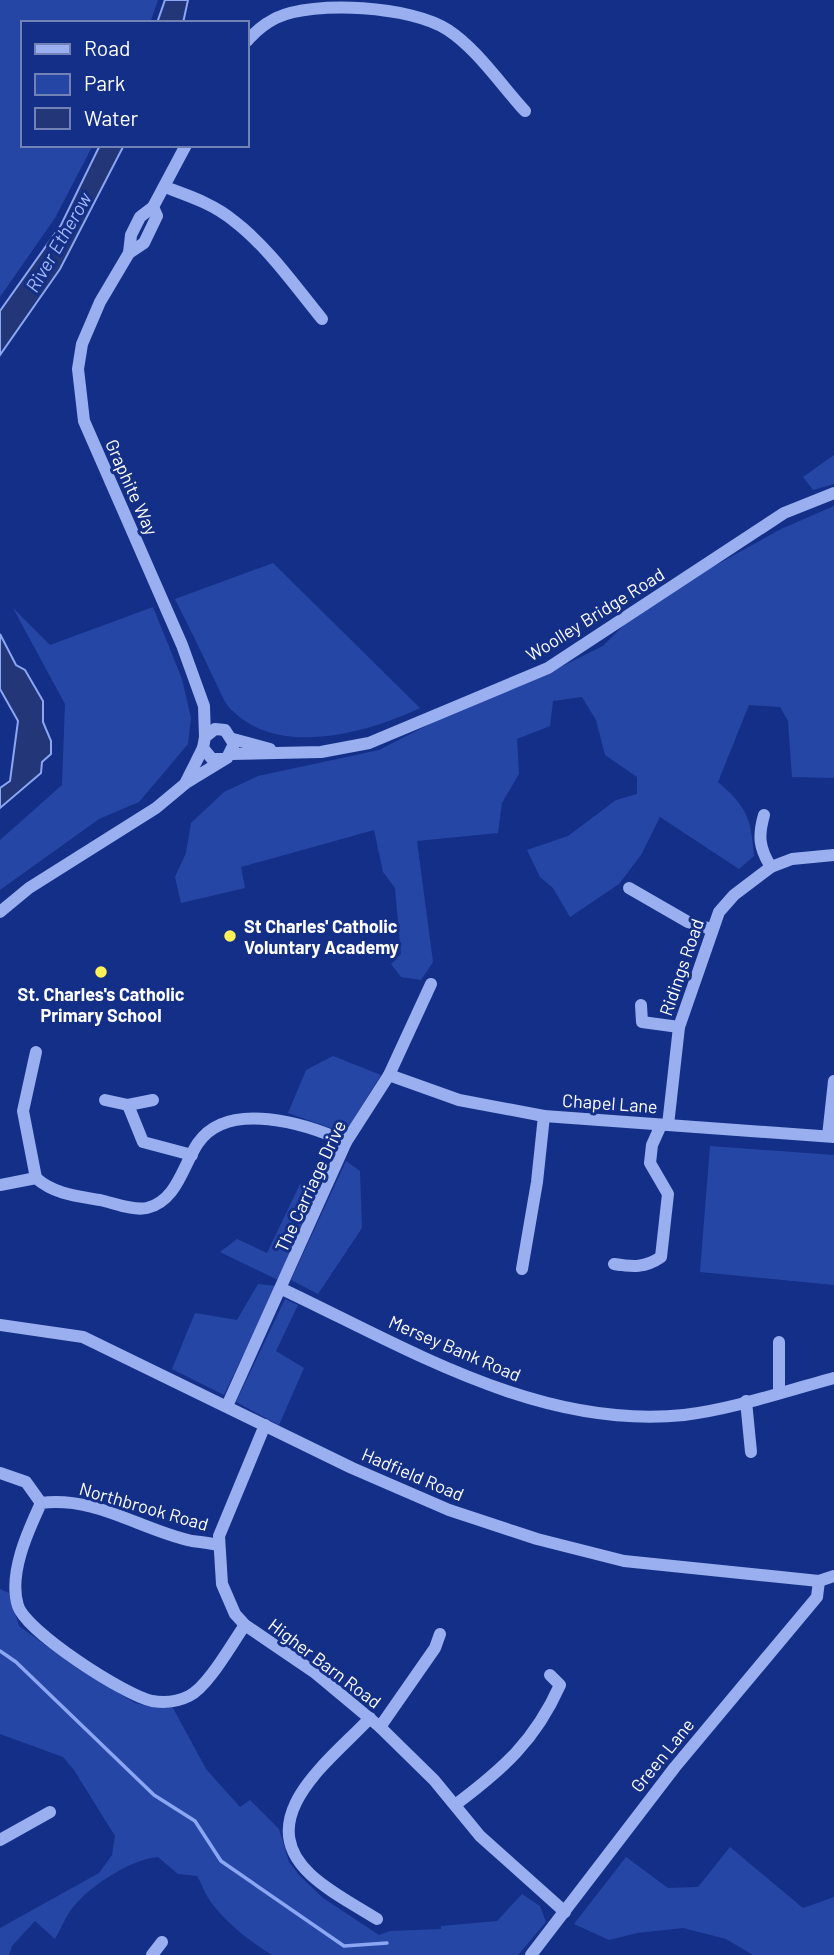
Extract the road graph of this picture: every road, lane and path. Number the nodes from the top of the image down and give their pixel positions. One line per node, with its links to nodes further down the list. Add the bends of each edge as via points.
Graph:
1 (248, 40): 2 (street, via 275,18 311,8 380,11 415,18 447,29)
2 (525, 111)
3 (185, 147): 4 (street, Graphite Way)
4 (165, 187): 5 (street, via 234,220); 7 (street, Graphite Way, via 153,207 140,217 129,253 82,344 79,397 84,421)
5 (322, 319)
6 (834, 493): 10 (street, Woolley Bridge Road, via 784,513 548,668 369,743 321,752)
7 (204, 706): 8 (street); 9 (street, Graphite Way)
8 (229, 735): 9 (street, via 215,729); 10 (street, Woolley Bridge Road); 11 (street)
9 (204, 743): 11 (street, via 212,759); 12 (street, Woolley Bridge Road)
10 (282, 752): 11 (street, Woolley Bridge Road)
11 (227, 757): 12 (street, Woolley Bridge Road)
12 (186, 783): 17 (street, Woolley Bridge Road)
13 (764, 815): 15 (street, via 761,851)
14 (834, 855): 15 (street, Ridings Road, via 792,859)
15 (771, 867): 18 (street, Ridings Road, via 734,895)
16 (629, 888): 18 (street, via 688,922)
17 (0, 912)
18 (711, 929): 21 (street, Ridings Road)
19 (431, 984): 23 (street, The Carriage Drive)
20 (640, 1005): 21 (street, via 642,1023)
21 (679, 1027): 29 (street, Ridings Road)
22 (36, 1052): 33 (street, via 23,1116)
23 (389, 1075): 28 (street, Chapel Lane, via 459,1100); 31 (street, The Carriage Drive)
24 (834, 1081): 30 (street)
25 (105, 1100): 27 (street)
26 (153, 1100): 27 (street)
27 (128, 1105): 32 (street, via 143,1142)
28 (544, 1116): 29 (street, Chapel Lane); 36 (street)
29 (665, 1125): 30 (street, Chapel Lane); 35 (street, Ridings Road, via 652,1144 650,1163 668,1194 661,1256 636,1267)
30 (831, 1136)
31 (346, 1142): 32 (street, via 311,1126 235,1120 216,1126); 37 (street, The Carriage Drive)
32 (192, 1155): 33 (street, via 163,1201 146,1208 49,1189)
33 (36, 1178): 34 (street)
34 (0, 1185)
35 (614, 1264)
36 (522, 1269)
37 (282, 1289): 42 (street, Mersey Bank Road, via 485,1384 545,1403 635,1416 684,1415); 43 (street, The Carriage Drive)
38 (0, 1325): 43 (street, Hadfield Road, via 83,1338)
39 (779, 1342): 41 (street)
40 (834, 1378): 41 (street, Mersey Bank Road)
41 (779, 1393): 42 (street, Mersey Bank Road)
42 (746, 1401): 45 (street)
43 (228, 1406): 44 (street, Hadfield Road)
44 (264, 1425): 48 (street, Higher Barn Road, via 223,1521); 50 (street, Hadfield Road, via 449,1510 537,1539 624,1561)
45 (751, 1452)
46 (0, 1473): 47 (street, via 26,1482)
47 (41, 1503): 48 (street, Northbrook Road, via 100,1509 191,1541); 51 (street, via 18,1574 19,1608 34,1628 66,1653 119,1686 152,1701 192,1695)
48 (218, 1545): 51 (street, Higher Barn Road, via 222,1584)
49 (834, 1576): 50 (street, Hadfield Road)
50 (819, 1581): 58 (street, Green Lane, via 817,1597 674,1766)
51 (245, 1625): 54 (street, Higher Barn Road, via 314,1672)
52 (440, 1634): 54 (street, via 435,1648)
53 (550, 1675): 55 (street, via 560,1685 529,1741 502,1770)
54 (375, 1722): 55 (street, Higher Barn Road); 59 (street, via 301,1793 286,1827 296,1857 310,1875)
55 (455, 1805): 58 (street, Higher Barn Road, via 480,1836)
56 (50, 1812): 57 (street)
57 (0, 1840)
58 (565, 1912): 62 (street, Green Lane)
59 (377, 1919)
60 (162, 1942): 61 (street)
61 (152, 1955)
62 (531, 1955)

